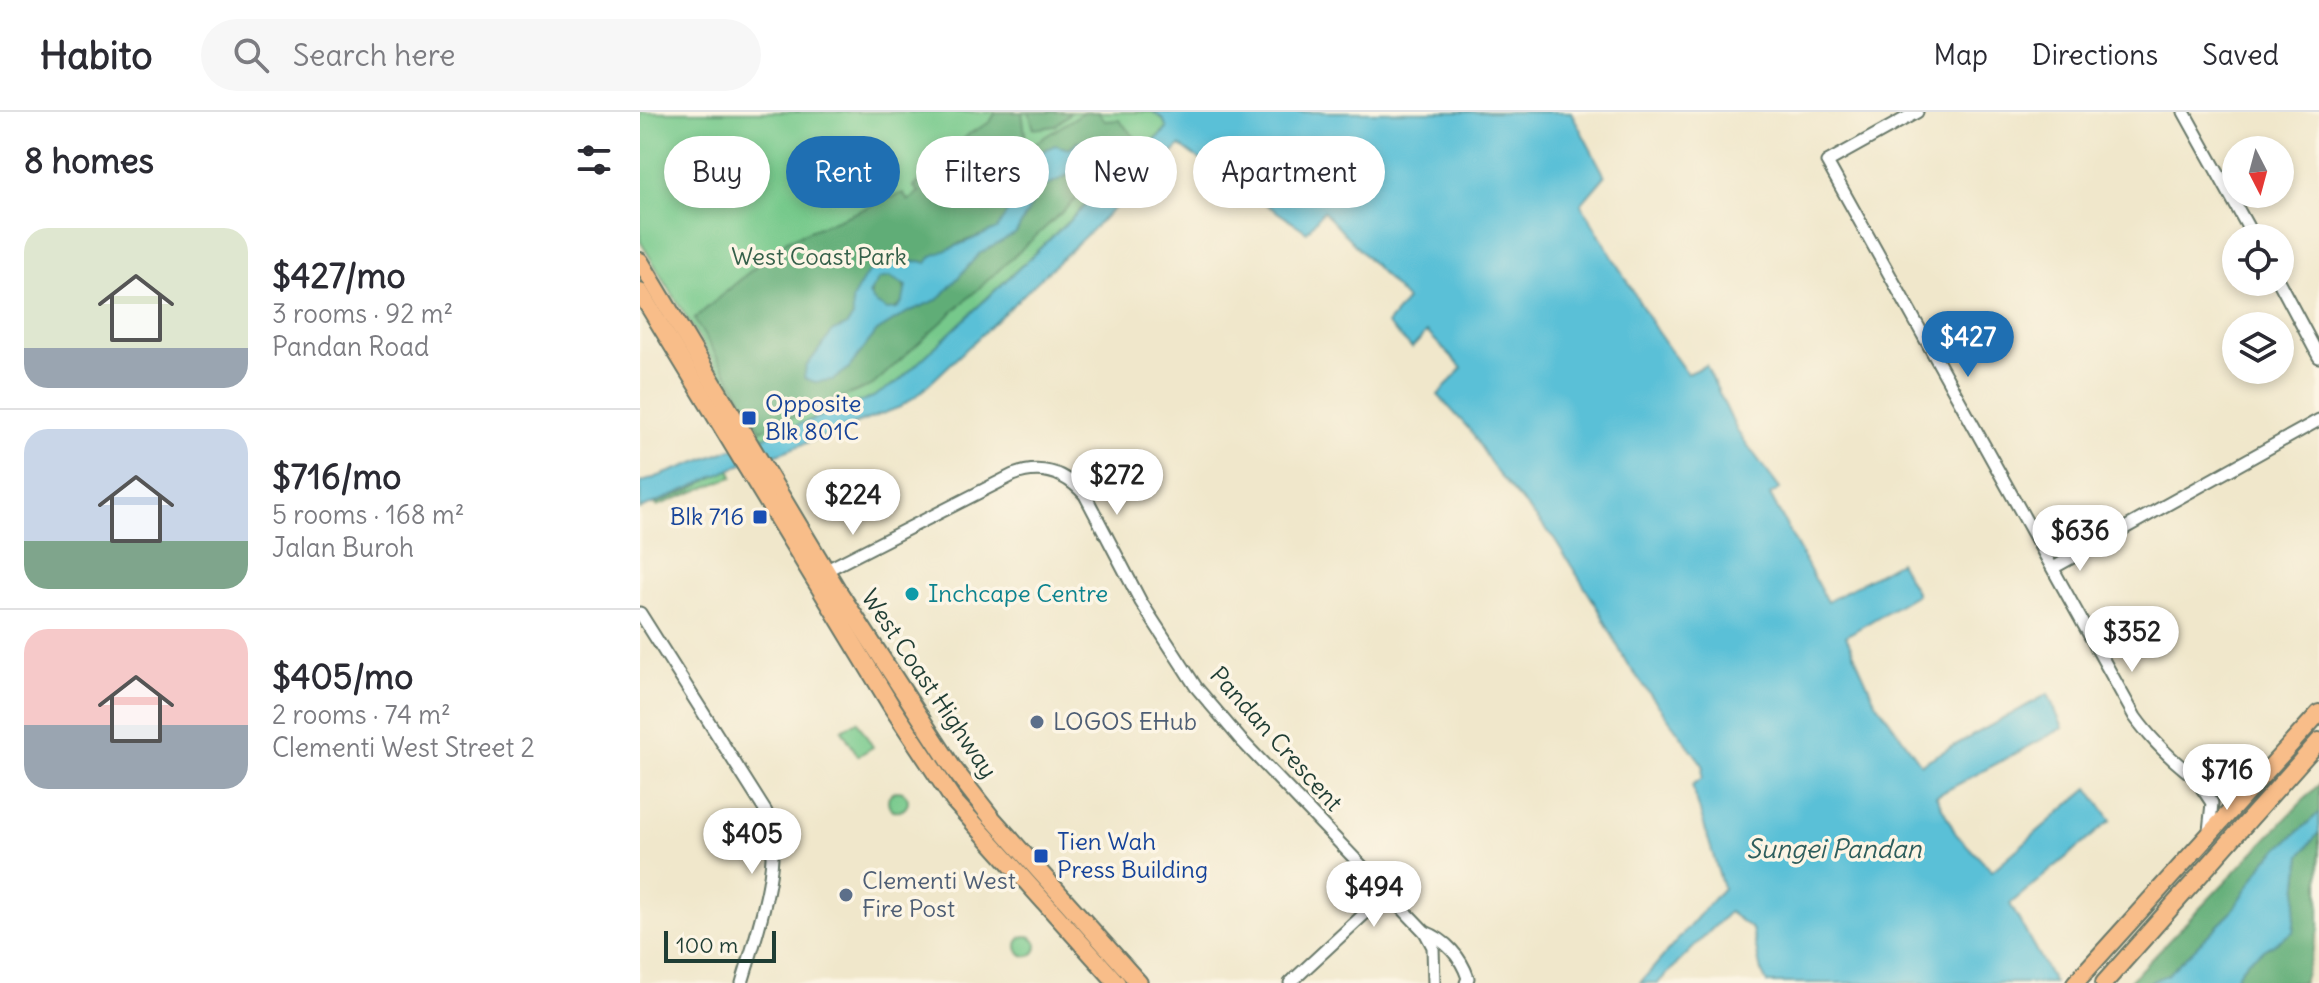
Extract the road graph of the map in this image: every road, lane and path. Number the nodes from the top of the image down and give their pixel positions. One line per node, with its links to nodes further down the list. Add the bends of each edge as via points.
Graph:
1 (1917, 112): 10 (street, via 1827,162)
2 (2184, 112): 3 (street)
3 (2246, 224)
4 (640, 261): 9 (highway, West Coast Highway)
5 (640, 292): 9 (highway, West Coast Highway)
6 (2286, 296): 7 (street)
7 (2319, 357)
8 (2319, 420): 10 (street)
9 (741, 444): 11 (highway, West Coast Highway)
10 (2053, 568): 17 (street, via 2135,717)
11 (820, 574): 20 (street, Pandan Crescent, via 1022,471 1052,471 1072,481 1196,687); 22 (highway, West Coast Highway, via 954,801)
12 (640, 613): 14 (street)
13 (640, 623): 14 (street)
14 (656, 642): 21 (street, via 769,820 773,855)
15 (2319, 713): 18 (highway)
16 (2319, 741): 32 (highway)
17 (2197, 779): 18 (street, via 2227,794); 19 (street, via 2213,809)
18 (2254, 786): 19 (highway)
19 (2202, 846): 31 (highway)
20 (1387, 893): 23 (street, Pandan Crescent); 28 (street)
21 (762, 904): 24 (street, via 751,923); 25 (street)
22 (1082, 932): 26 (highway, West Coast Highway); 27 (highway, West Coast Highway)
23 (1425, 932): 29 (street, via 1433,947); 30 (street, Pandan Crescent, via 1440,938 1464,964)
24 (734, 983)
25 (742, 983)
26 (1117, 983)
27 (1139, 983)
28 (1290, 983)
29 (1434, 983)
30 (1466, 983)
31 (2075, 983)
32 (2104, 983)

